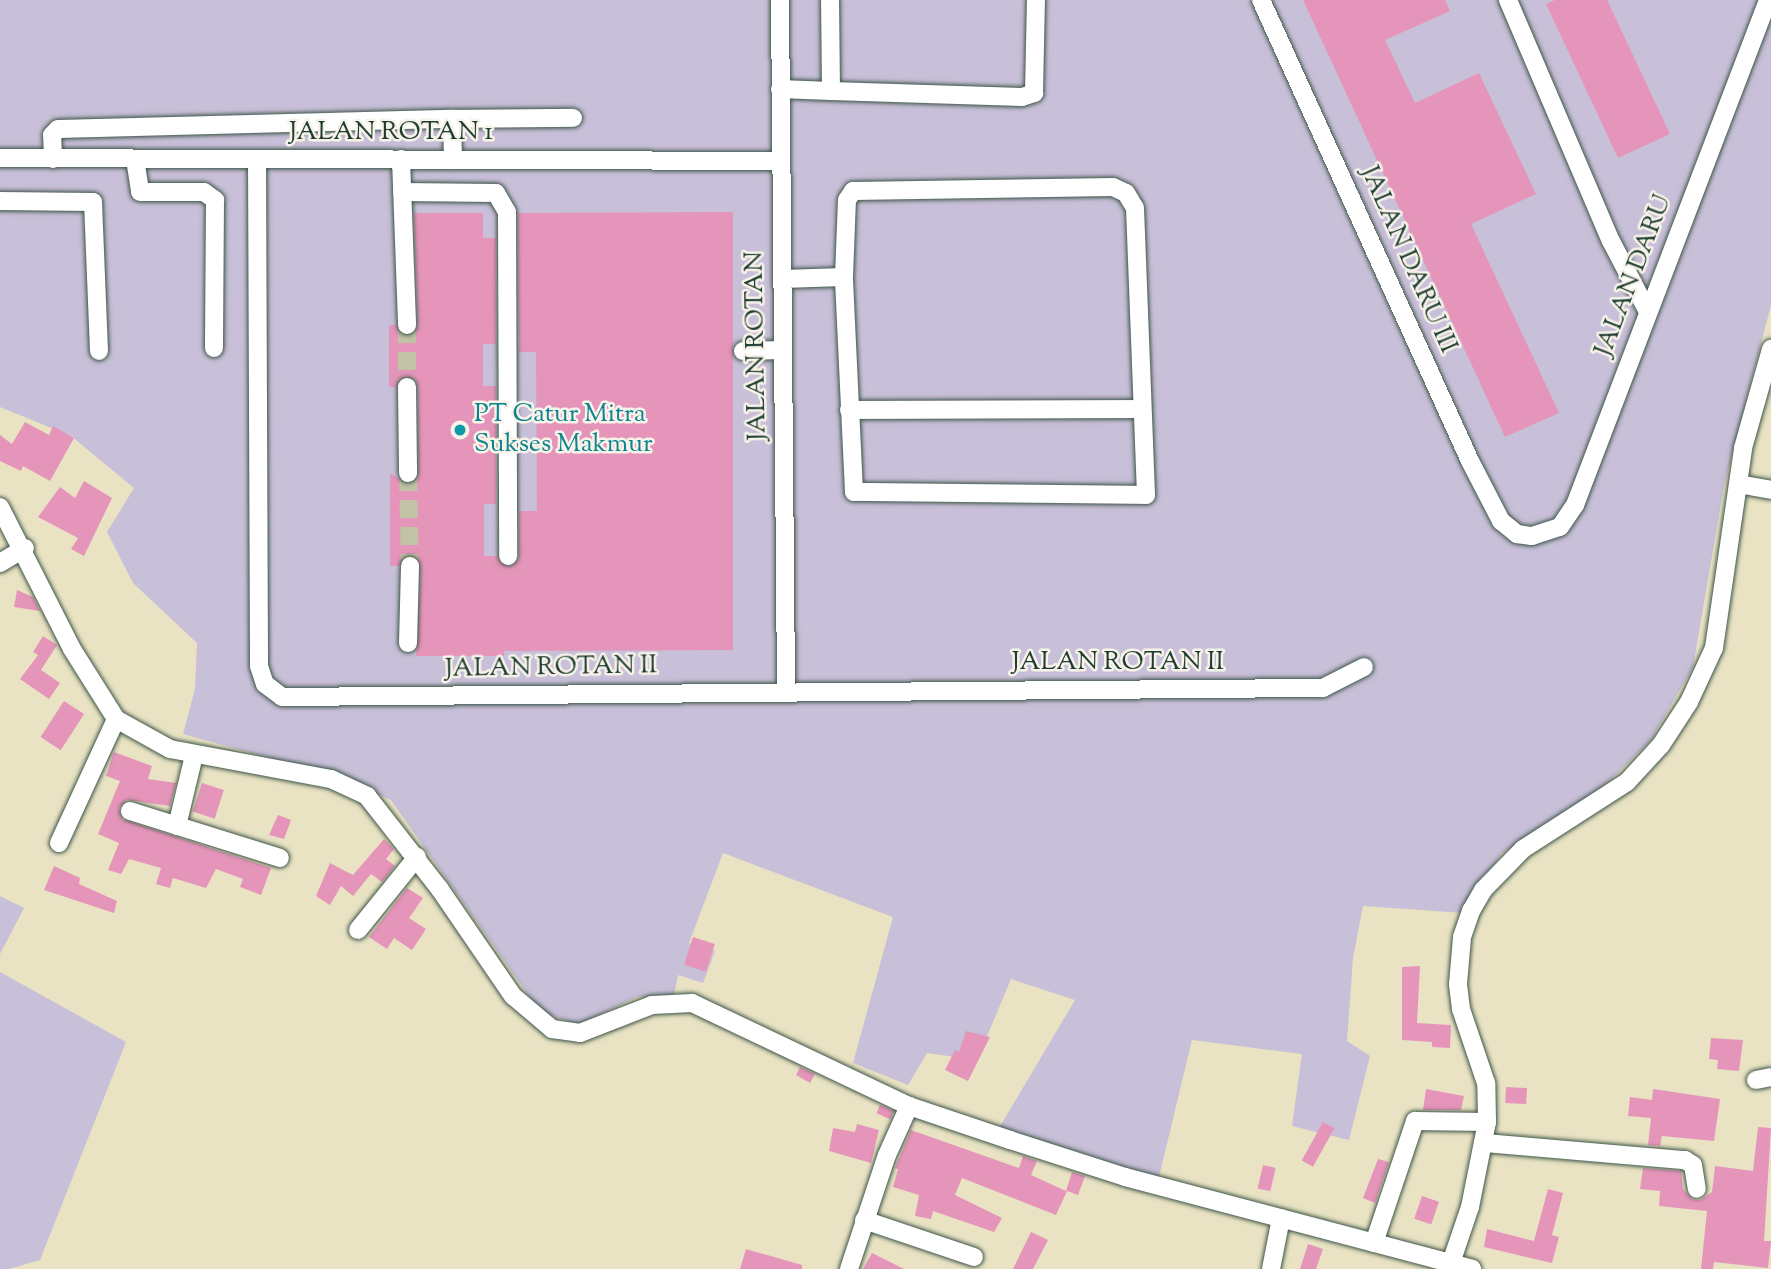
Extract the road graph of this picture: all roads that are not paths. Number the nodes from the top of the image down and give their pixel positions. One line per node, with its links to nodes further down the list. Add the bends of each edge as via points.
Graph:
1 (780, 0): 7 (street, JALAN ROTAN)
2 (830, 0): 8 (street)
3 (1036, 0): 8 (street, via 1034,93 1022,97)
4 (1261, 0): 36 (street, JALAN DARU III, via 1470,461 1501,521)
5 (1508, 0): 22 (street, via 1611,241)
6 (1768, 0): 22 (street, JALAN DARU)
7 (780, 89): 8 (street); 17 (street, JALAN ROTAN)
8 (831, 91)
9 (573, 118): 10 (street)
10 (452, 119): 12 (street, via 58,129 52,135); 16 (street)
11 (0, 158): 12 (street, JALAN ROTAN 1)
12 (53, 159): 13 (street, JALAN ROTAN 1)
13 (135, 159): 14 (street, JALAN ROTAN 1); 24 (street, via 140,192 204,192 215,200)
14 (257, 159): 15 (street, JALAN ROTAN 1); 43 (street, JALAN ROTAN II, via 259,666 265,684 282,697)
15 (401, 159): 16 (street, JALAN ROTAN 1); 18 (street)
16 (453, 160): 17 (street, JALAN ROTAN 1)
17 (781, 161): 21 (street, JALAN ROTAN)
18 (402, 192): 23 (street); 38 (street, via 496,193 507,212)
19 (0, 201): 27 (street, via 93,202)
20 (844, 278): 21 (street); 30 (street, via 847,200 853,191 1113,187 1126,193 1135,208); 31 (street)
21 (782, 279): 26 (street, JALAN ROTAN)
22 (1648, 312): 36 (street, JALAN DARU, via 1575,505 1550,534)
23 (407, 324)
24 (214, 348)
25 (1771, 349): 33 (street)
26 (783, 350): 28 (street); 43 (street, JALAN ROTAN)
27 (99, 351)
28 (743, 351)
29 (407, 387): 32 (street)
30 (1142, 409): 31 (street); 31 (street, via 1146,495 854,492)
31 (849, 410)
32 (408, 473)
33 (1738, 484): 34 (street); 53 (street, via 1715,644 1681,718 1627,782 1523,849 1483,890 1471,911 1462,937 1458,984 1461,1009 1486,1083)
34 (1771, 490)
35 (0, 507): 37 (street)
36 (1517, 534)
37 (25, 548): 39 (street); 44 (street, via 72,649)
38 (508, 556)
39 (0, 563)
40 (410, 566): 41 (street)
41 (408, 643)
42 (1364, 667): 43 (street, JALAN ROTAN II, via 1323,688)
43 (786, 691)
44 (116, 719): 45 (street, via 150,740); 48 (street)
45 (194, 755): 47 (street); 49 (street, via 351,786 377,806)
46 (130, 811): 47 (street)
47 (177, 826): 50 (street)
48 (60, 843)
49 (417, 857): 51 (street); 52 (street, via 513,996 552,1029 580,1033 665,1002 692,1003)
50 (280, 858)
51 (358, 930)
52 (909, 1106): 56 (street, via 1125,1177); 57 (street)
53 (1487, 1122): 54 (street); 58 (street, via 1415,1121)
54 (1485, 1143): 55 (street, via 1685,1160 1693,1165); 61 (street)
55 (1697, 1189)
56 (1281, 1218): 58 (street); 63 (street)
57 (864, 1220): 59 (street); 62 (street)
58 (1374, 1243): 60 (street)
59 (974, 1257)
60 (1415, 1262): 61 (street)
61 (1451, 1263): 64 (street)
62 (849, 1269)
63 (1271, 1269)
64 (1472, 1269)

